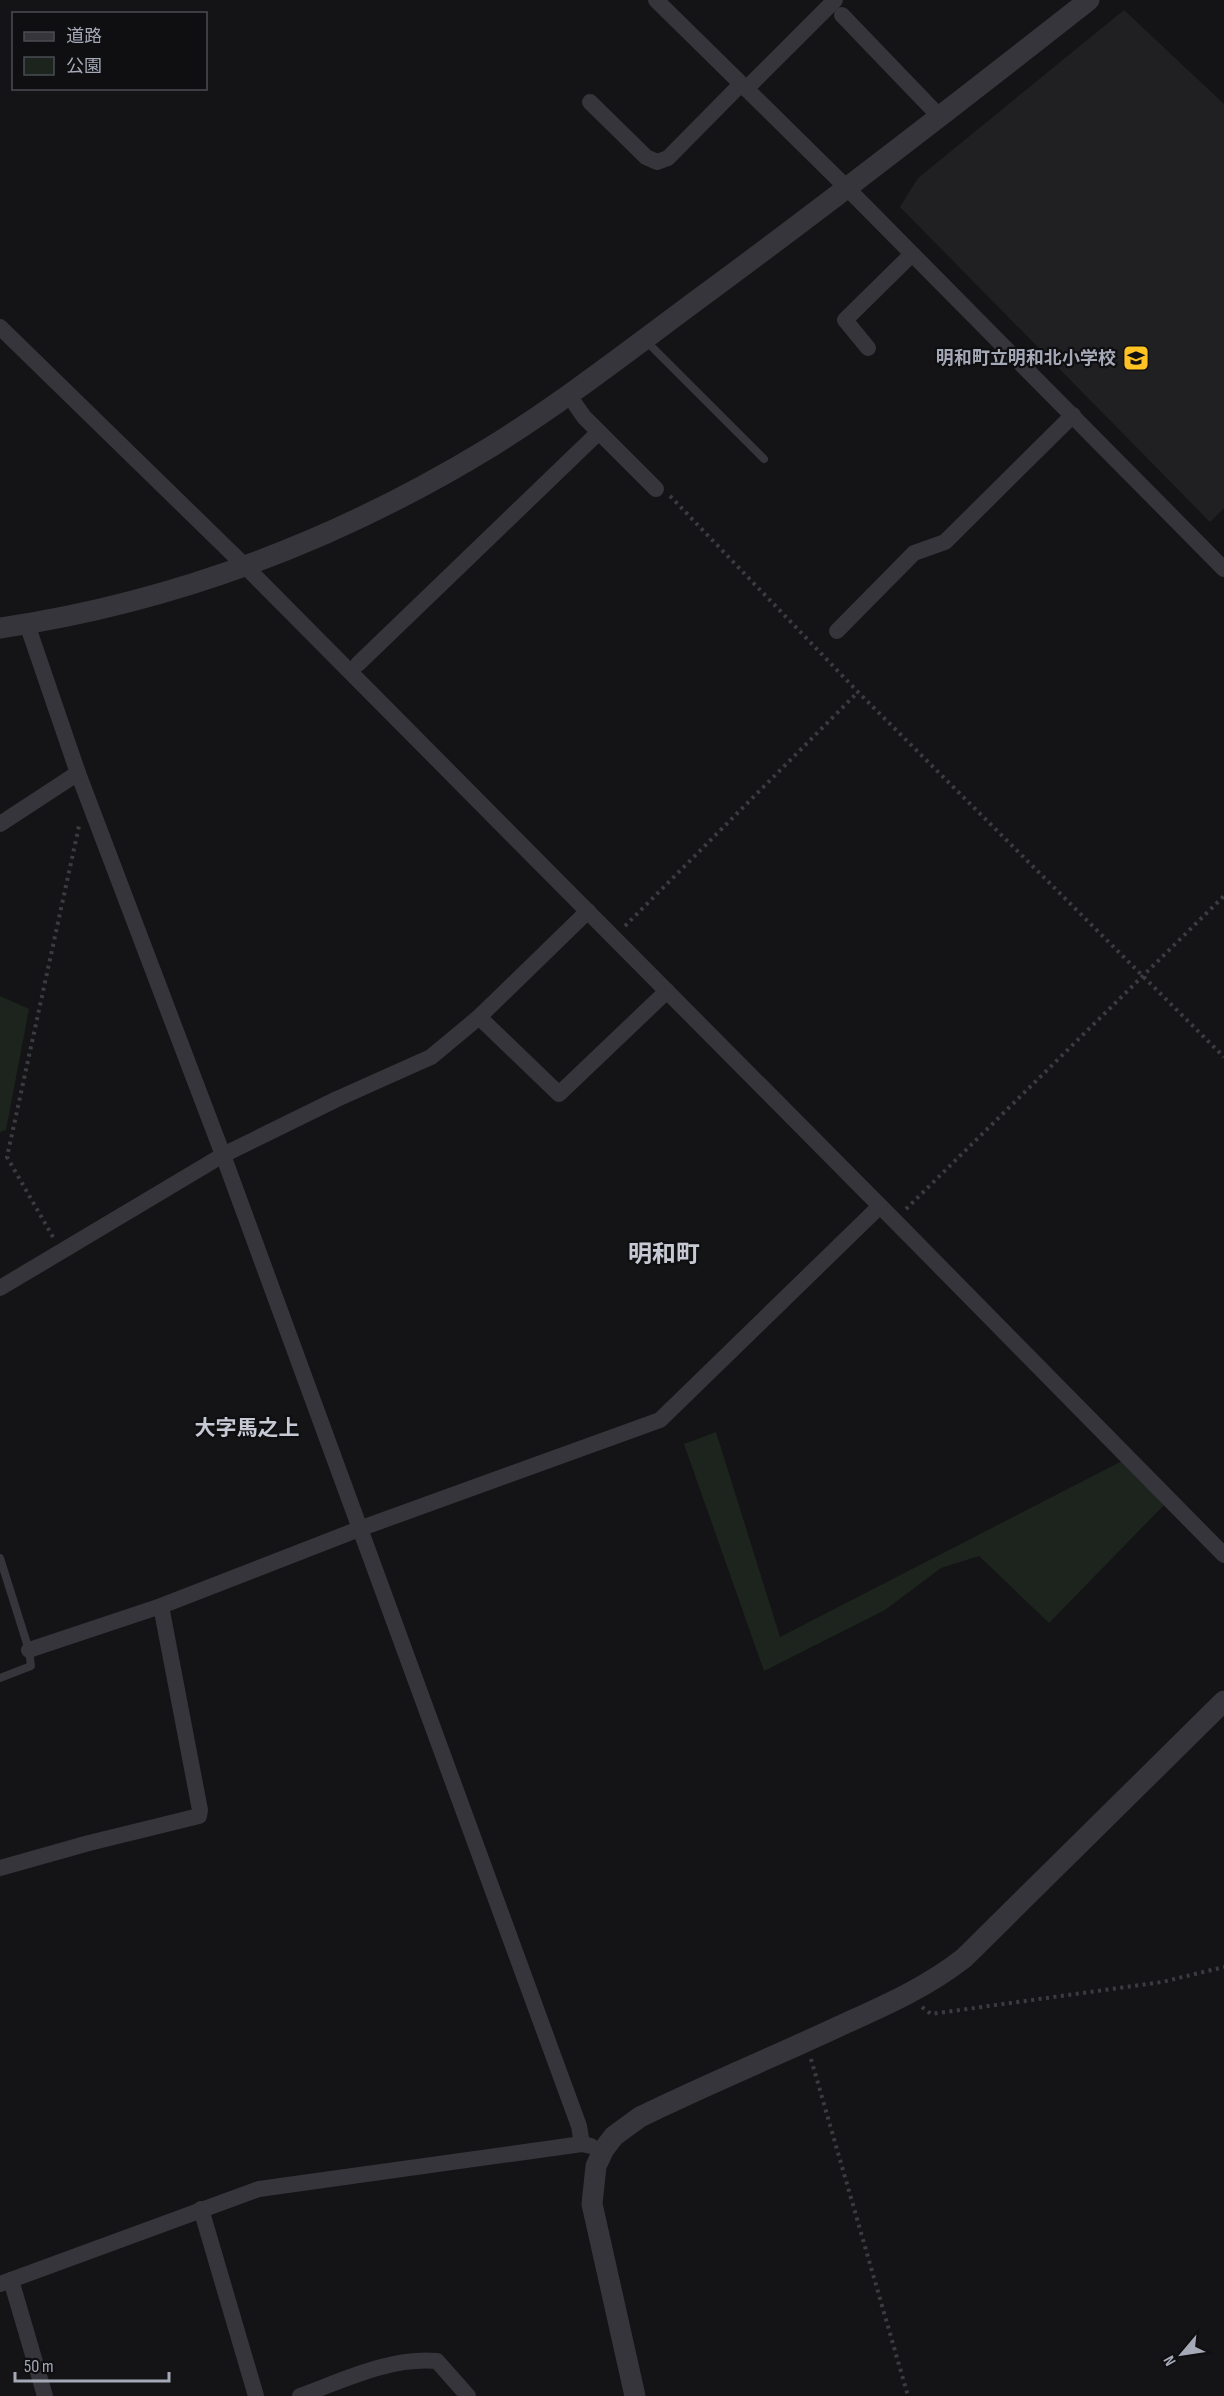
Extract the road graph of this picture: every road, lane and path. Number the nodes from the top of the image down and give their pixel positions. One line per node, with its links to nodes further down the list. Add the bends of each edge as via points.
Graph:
1 (656, 0): 4 (street)
2 (1089, 0): 6 (street)
3 (838, 8): 4 (street); 6 (street)
4 (743, 87): 5 (street, via 668,158 657,162 646,157); 7 (street)
5 (590, 102)
6 (940, 117): 7 (street)
7 (848, 189): 8 (street); 10 (street)
8 (912, 254): 11 (street, via 845,320); 13 (street)
9 (0, 327): 17 (street)
10 (644, 339): 12 (street); 15 (lane)
11 (868, 348)
12 (568, 394): 14 (street); 17 (street, via 491,446 388,504)
13 (1073, 415): 18 (street); 21 (street, via 945,542 914,553)
14 (599, 432): 16 (street); 22 (street)
15 (764, 459)
16 (656, 489): 23 (path, via 663,488)
17 (246, 567): 19 (street, via 141,598); 28 (street)
18 (1224, 569)
19 (27, 624): 20 (street); 24 (street)
20 (0, 628)
21 (837, 631)
22 (358, 664)
23 (858, 692): 29 (path); 30 (path)
24 (78, 772): 25 (street); 34 (street)
25 (0, 824)
26 (79, 824): 37 (path, via 7,1156)
27 (1224, 896): 30 (path)
28 (588, 911): 29 (street); 32 (street)
29 (614, 937): 31 (street)
30 (1143, 976): 33 (path); 36 (path)
31 (667, 991): 32 (street, via 559,1094); 35 (street)
32 (479, 1017): 34 (street, via 431,1057)
33 (1224, 1057)
34 (224, 1155): 37 (street); 39 (street)
35 (880, 1206): 36 (street); 39 (street, via 660,1420)
36 (894, 1220): 40 (street)
37 (61, 1250): 38 (street)
38 (0, 1288)
39 (359, 1529): 42 (street); 50 (street, via 579,2126)
40 (1224, 1555)
41 (0, 1558): 43 (lane)
42 (161, 1606): 43 (street); 46 (street, via 199,1816)
43 (29, 1650): 44 (lane, via 31,1666)
44 (0, 1678)
45 (1224, 1701): 48 (street, via 964,1958)
46 (0, 1868)
47 (1224, 1967): 48 (path, via 1162,1982 931,2014)
48 (904, 1996): 49 (street)
49 (806, 2042): 51 (street, via 640,2117 614,2136); 59 (path)
50 (582, 2144): 51 (street); 52 (street, via 259,2189)
51 (604, 2149): 58 (street, via 596,2166 592,2204)
52 (201, 2209): 53 (street); 55 (street)
53 (5, 2282): 54 (street)
54 (45, 2396)
55 (256, 2396)
56 (300, 2396): 57 (street, via 370,2370 416,2359 437,2361)
57 (468, 2396)
58 (635, 2396)
59 (908, 2396)

